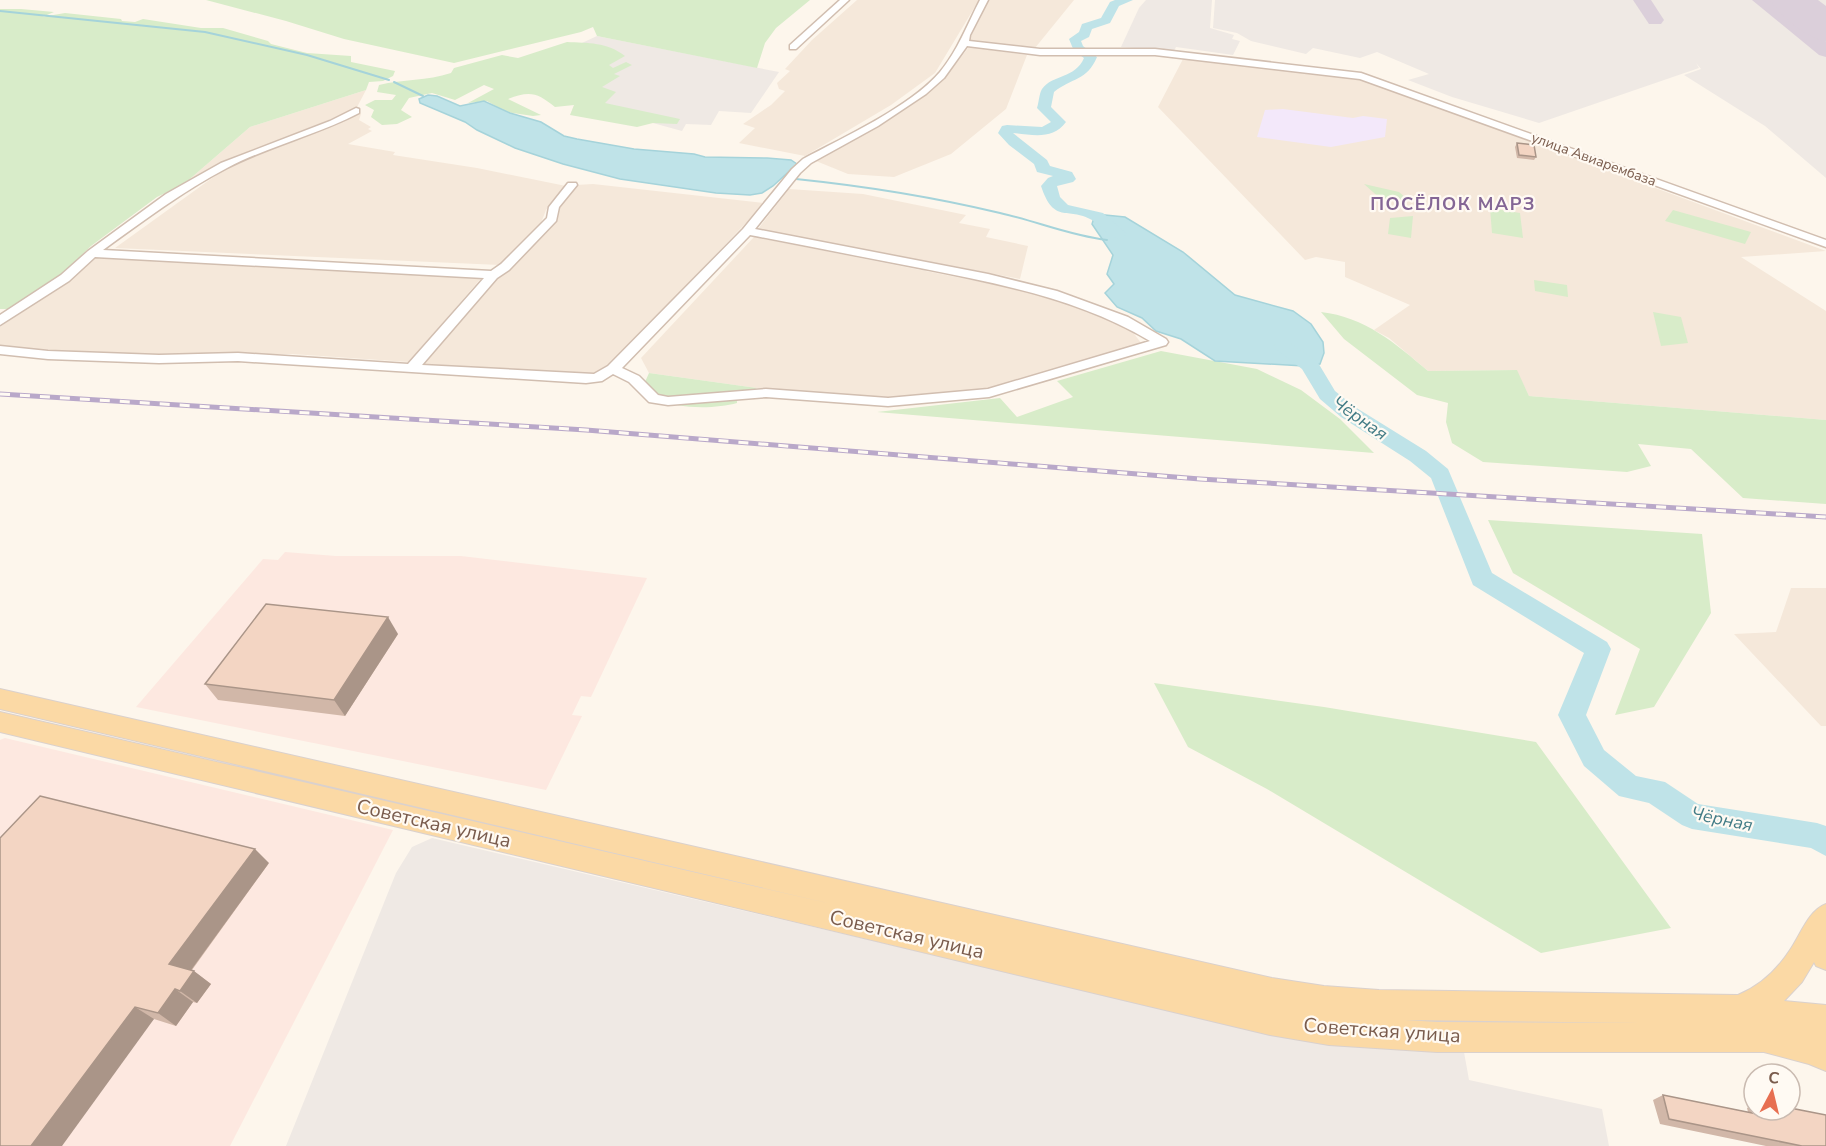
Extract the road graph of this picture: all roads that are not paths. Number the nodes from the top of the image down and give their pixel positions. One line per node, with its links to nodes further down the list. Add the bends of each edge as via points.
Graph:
1 (845, 0): 4 (street)
2 (984, 0): 3 (street)
3 (965, 44): 7 (street, via 937,81 807,161); 8 (street, улица Авиарембаза, via 1040,52 1155,52 1361,75)
4 (793, 47)
5 (356, 111): 9 (street, via 225,165 162,201)
6 (572, 185): 10 (street, via 554,207 552,219)
7 (747, 231): 14 (street); 14 (street, via 1053,294 1124,320 1161,342 989,393 888,402 766,393 654,399 634,379)
8 (1826, 244)
9 (92, 253): 10 (street); 11 (street, via 65,278)
10 (493, 275): 13 (street)
11 (0, 321)
12 (0, 350): 13 (street, via 159,359 238,357)
13 (412, 368): 14 (street, via 586,379)
14 (613, 369)
15 (2, 718): 18 (main road, Советская улица, via 1272,993 1379,1005); 21 (main road, Советская улица, via 1270,1020 1386,1035)
16 (1822, 922): 17 (main road); 18 (main road, via 1786,981 1765,998)
17 (1826, 956)
18 (1738, 1010): 19 (main road, Советская улица)
19 (1826, 1020)
20 (1826, 1029): 21 (main road, Советская улица)
21 (1753, 1039): 22 (main road, via 1791,1044)
22 (1826, 1056)

